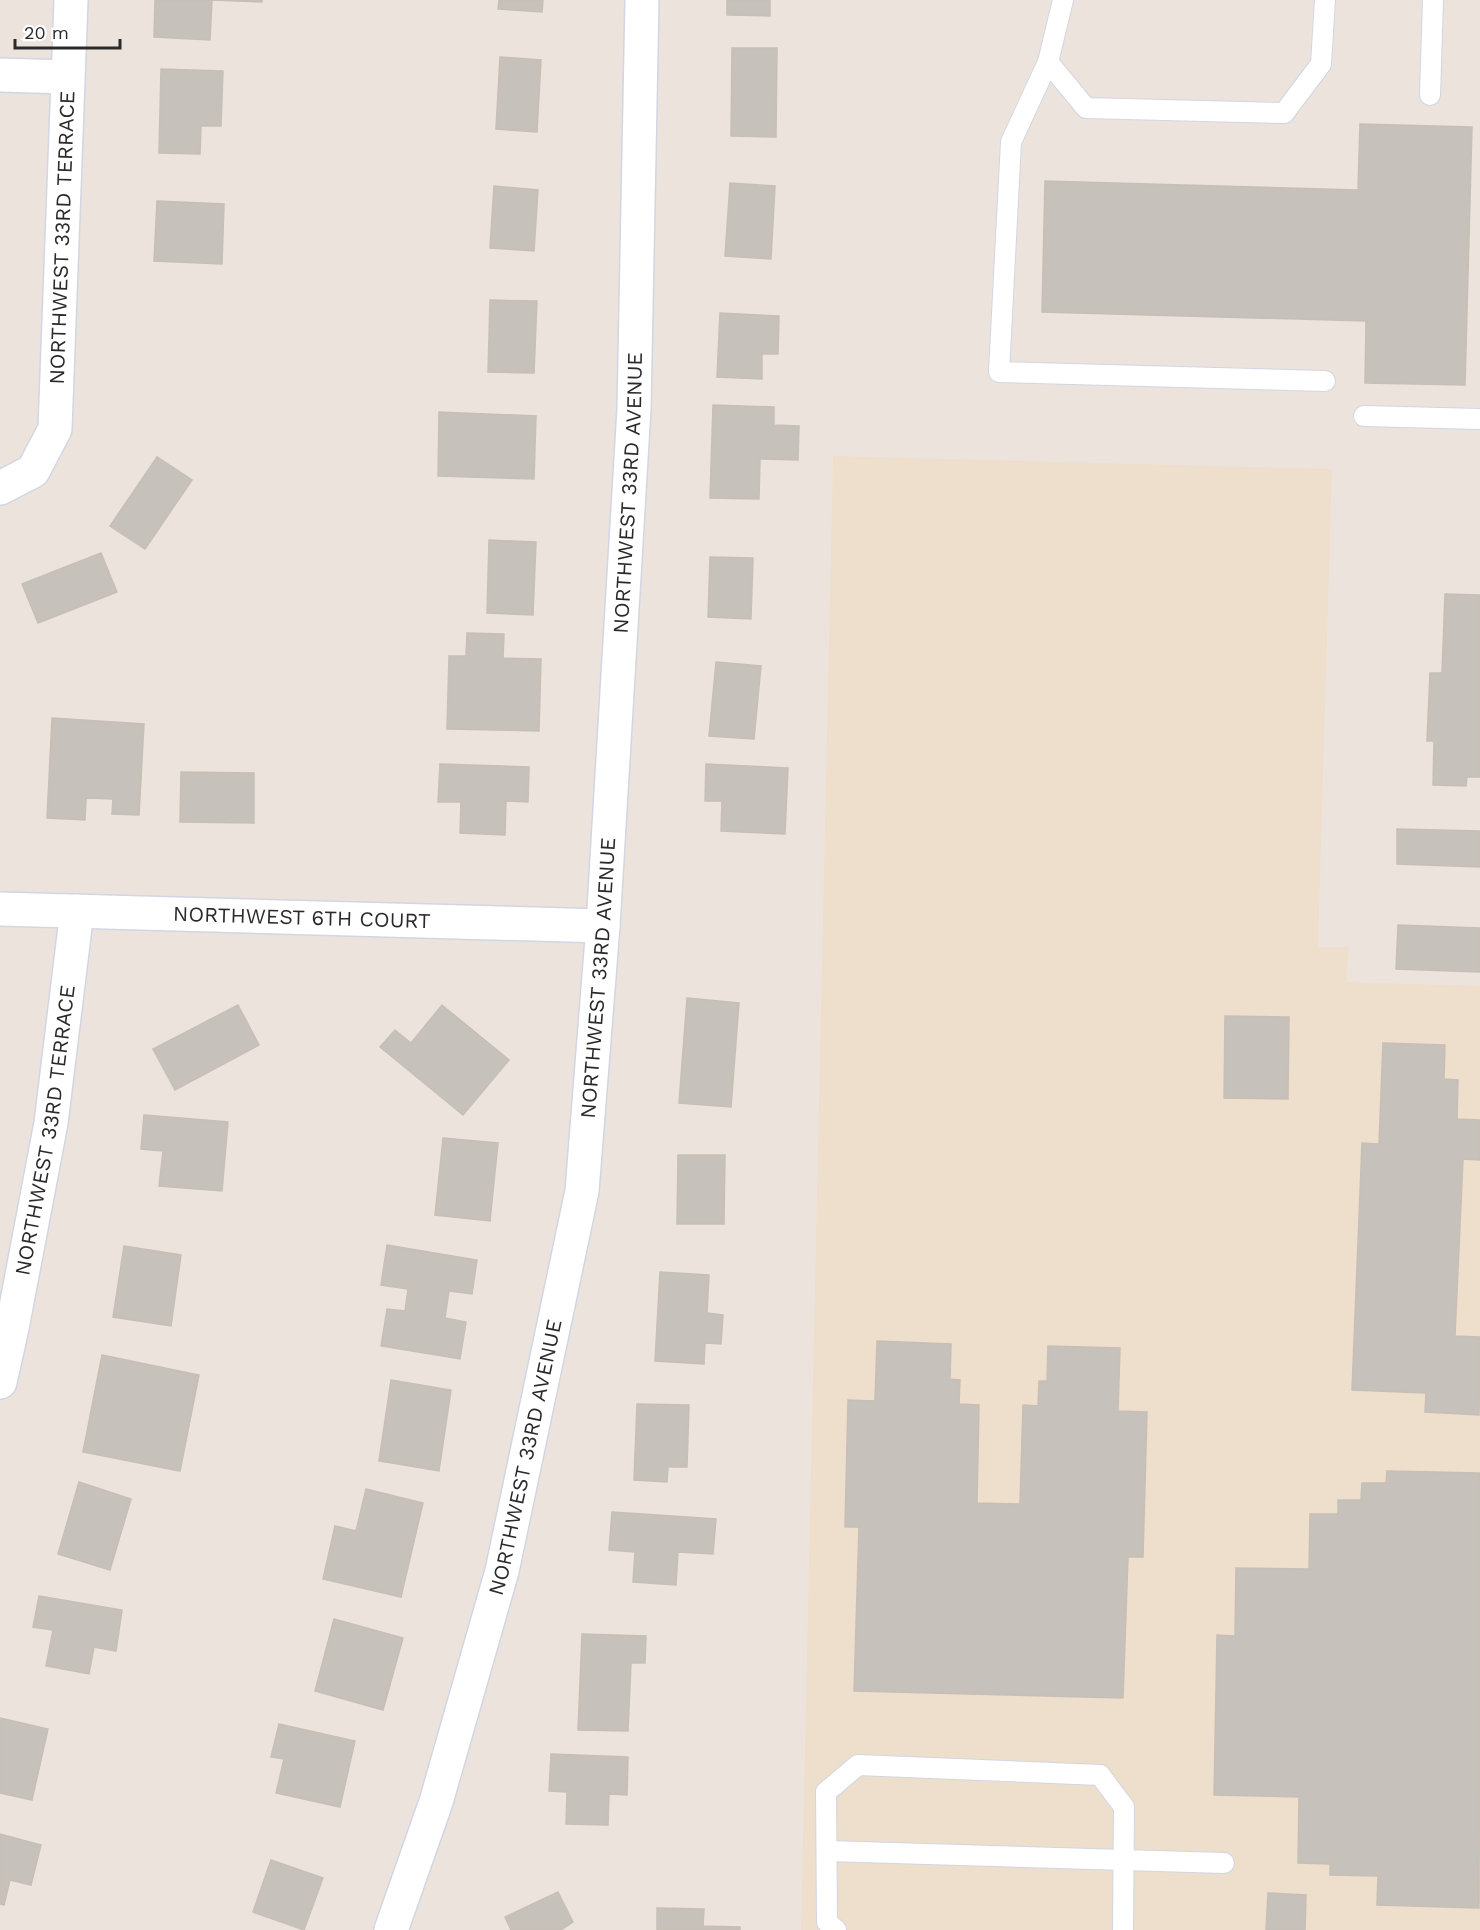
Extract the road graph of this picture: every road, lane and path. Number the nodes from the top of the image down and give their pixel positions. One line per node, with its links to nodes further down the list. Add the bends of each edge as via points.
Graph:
1 (70, 0): 8 (street, NORTHWEST 33RD TERRACE)
2 (642, 0): 16 (street, NORTHWEST 33RD AVENUE, via 634,409)
3 (1063, 0): 6 (lane)
4 (1325, 0): 6 (lane, via 1321,64 1284,113 1086,108)
5 (1433, 0): 9 (lane)
6 (1048, 62): 10 (lane, via 1011,142 999,372)
7 (0, 75): 8 (street)
8 (67, 77): 13 (street, NORTHWEST 33RD TERRACE, via 55,429 33,471)
9 (1430, 95)
10 (1325, 381)
11 (1364, 416): 12 (lane)
12 (1480, 419)
13 (0, 488)
14 (0, 909): 15 (street, NORTHWEST 6TH COURT)
15 (76, 911): 16 (street, NORTHWEST 6TH COURT); 17 (street, NORTHWEST 33RD TERRACE, via 51,1123)
16 (603, 927): 22 (street, NORTHWEST 33RD AVENUE, via 582,1191 507,1548 436,1802)
17 (6, 1328): 18 (street, NORTHWEST 33RD TERRACE)
18 (0, 1382)
19 (827, 1851): 20 (lane); 20 (lane, via 826,1792 858,1765 1100,1775 1124,1807); 23 (lane, via 827,1922)
20 (1123, 1860): 21 (lane); 24 (lane)
21 (1224, 1863)
22 (391, 1930)
23 (836, 1930)
24 (1123, 1930)

